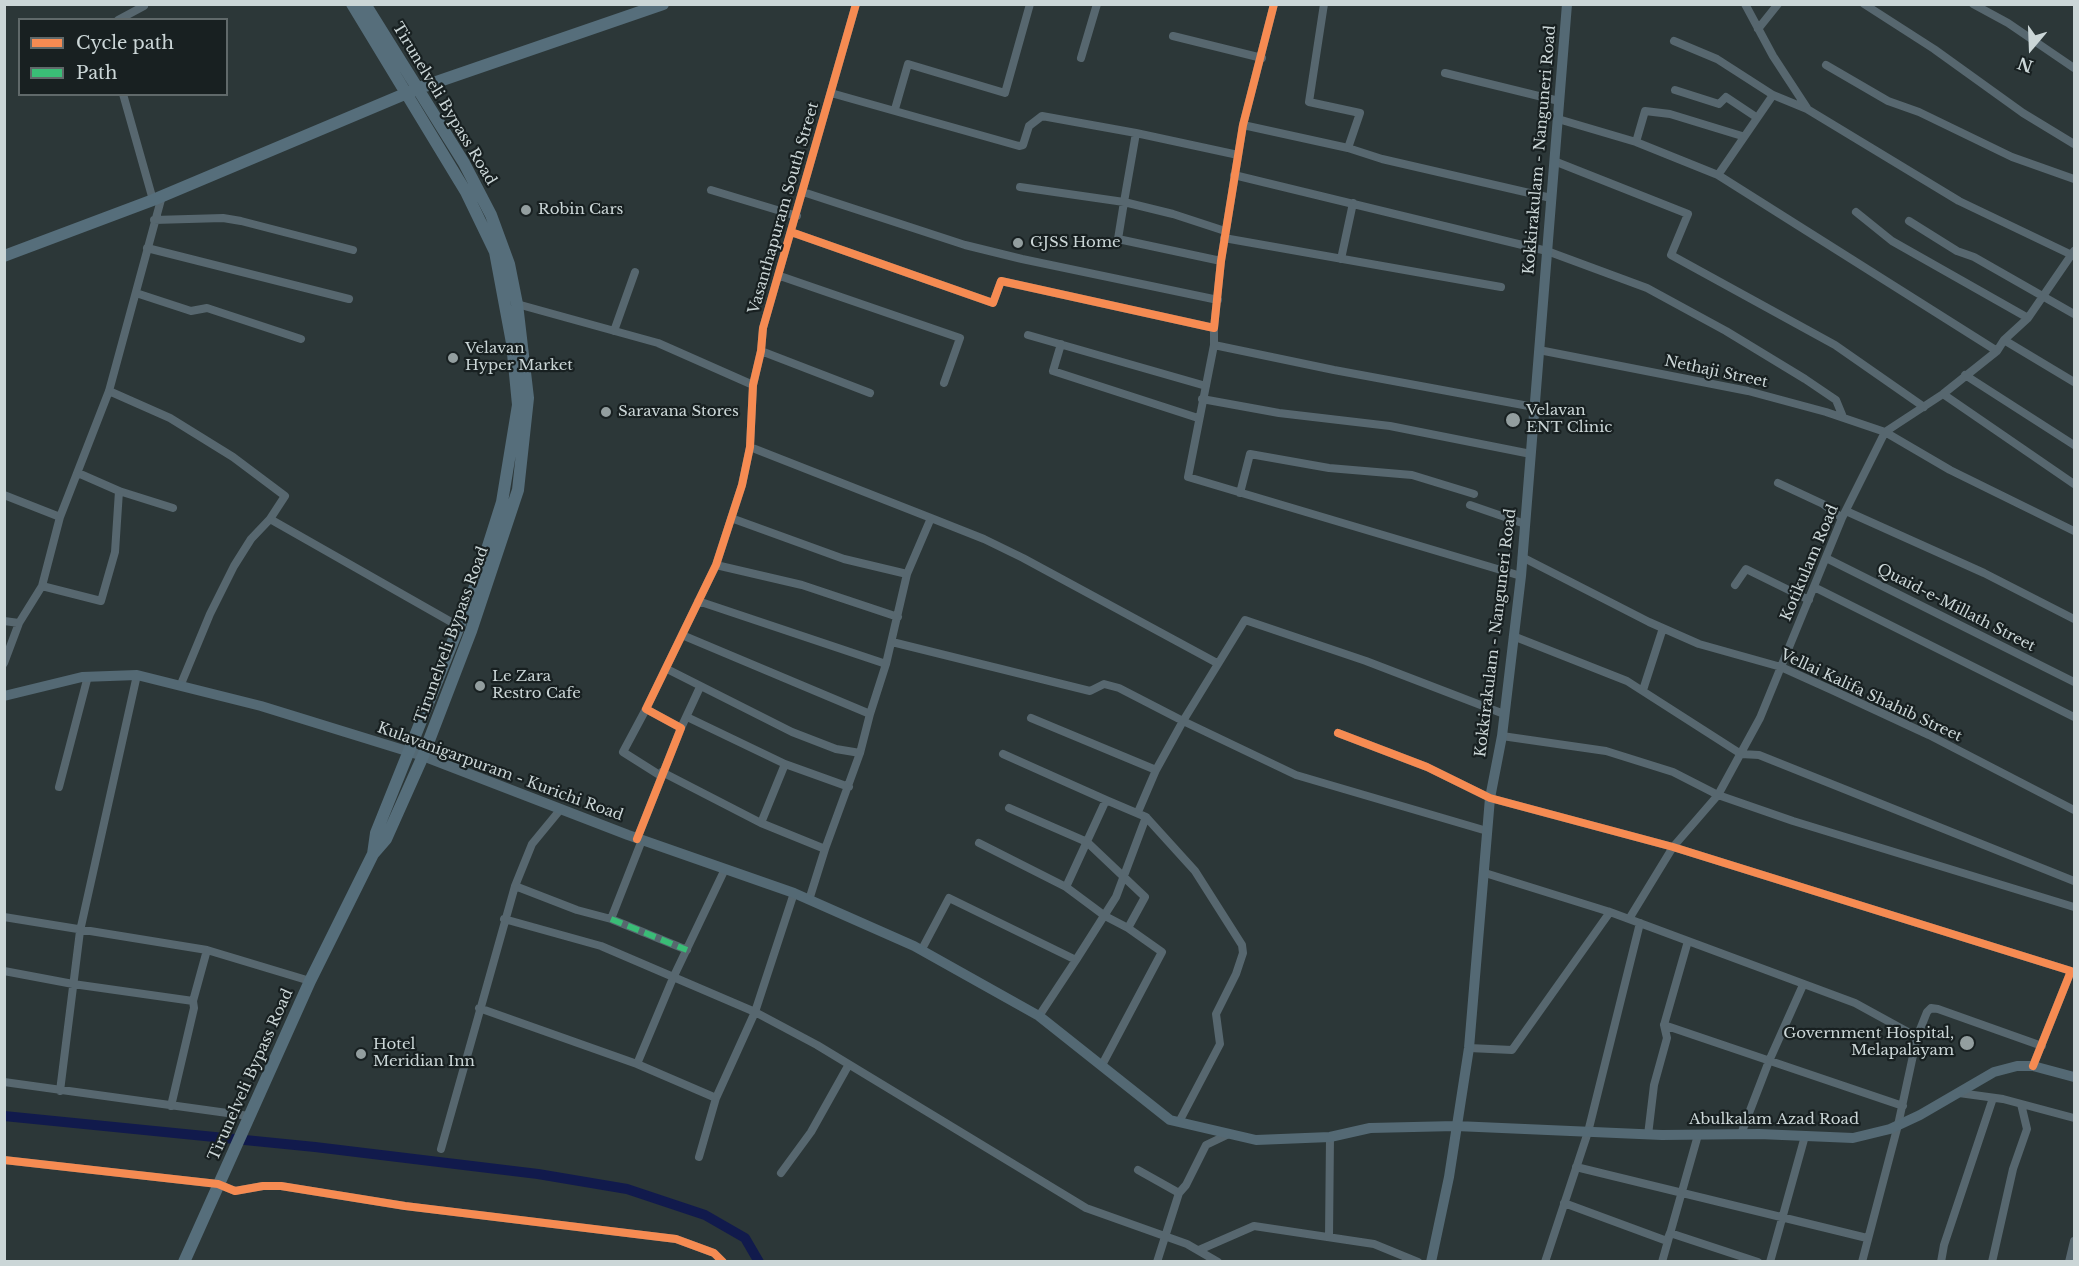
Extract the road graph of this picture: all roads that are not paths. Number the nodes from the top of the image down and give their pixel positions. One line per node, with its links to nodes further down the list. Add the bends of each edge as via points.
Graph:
1 (352, 4): 24 (main road)
2 (365, 4): 24 (main road, Tirunelveli Bypass Road)
3 (663, 4): 24 (main road)
4 (856, 4): 26 (street, Vasanthapuram South Street)
5 (1030, 4): 31 (street, via 1005,93 908,64)
6 (1097, 4): 19 (street)
7 (1274, 4): 20 (street)
8 (1324, 4): 39 (street, via 1309,102 1360,113)
9 (1567, 4): 29 (main road, Kokkirakulam - Nanguneri Road)
10 (1745, 4): 16 (street)
11 (1778, 4): 16 (street)
12 (1864, 4): 38 (street)
13 (1973, 4): 22 (street)
14 (144, 6): 15 (street)
15 (122, 18)
16 (1758, 28): 30 (street)
17 (1173, 36): 20 (street)
18 (1674, 41): 27 (street, via 1717,59)
19 (1081, 58)
20 (1262, 58): 34 (street)
21 (1826, 65): 44 (street, via 1888,101 2012,157)
22 (2074, 68)
23 (1445, 73): 29 (street)
24 (413, 90): 48 (main road); 72 (main road, Tirunelveli Bypass Road, via 464,163 491,215 509,264); 132 (main road, via 495,252 518,405 509,471)
25 (1676, 90): 32 (street, via 1719,104 1726,97)
26 (831, 93): 31 (street); 47 (street, Vasanthapuram South Street)
27 (1773, 95): 30 (street); 32 (street)
28 (124, 96): 48 (street)
29 (1559, 101): 33 (main road, Kokkirakulam - Nanguneri Road)
30 (1807, 109): 61 (street, via 1959,201)
31 (895, 110): 35 (street, via 1019,146 1023,145 1029,126 1042,116)
32 (1756, 117): 36 (street)
33 (1558, 119): 37 (street); 41 (main road, Kokkirakulam - Nanguneri Road)
34 (1243, 125): 39 (street); 40 (street)
35 (1136, 134): 40 (street); 50 (street)
36 (1742, 136): 37 (street, via 1670,114 1645,111); 43 (street)
37 (1636, 142): 43 (street)
38 (2074, 144)
39 (1348, 148): 49 (street)
40 (1238, 155): 42 (street)
41 (1554, 161): 49 (main road, Kokkirakulam - Nanguneri Road); 95 (street, via 1688,214 1671,255 1834,345)
42 (1234, 175): 51 (street); 57 (street)
43 (1718, 175): 84 (street)
44 (2074, 179)
45 (1020, 187): 50 (street)
46 (711, 190): 53 (street)
47 (803, 192): 53 (street, Vasanthapuram South Street); 71 (street, via 976,248)
48 (158, 198): 54 (street); 62 (main road)
49 (1551, 198): 60 (main road, Kokkirakulam - Nanguneri Road)
50 (1124, 202): 57 (street, via 1173,214); 64 (street, via 1118,239)
51 (1353, 203): 60 (street); 63 (street)
52 (1856, 212): 74 (street, via 1892,240)
53 (796, 216): 56 (street, Vasanthapuram South Street)
54 (154, 220): 58 (street); 59 (street, via 223,218)
55 (1909, 221): 69 (street)
56 (791, 232): 66 (street, Vasanthapuram South Street); 75 (street, via 993,303 1001,281)
57 (1225, 234): 63 (street); 64 (street)
58 (147, 248): 68 (street); 70 (street)
59 (354, 250)
60 (1547, 251): 82 (main road, Kokkirakulam - Nanguneri Road); 96 (street, via 1647,288 1726,331 1836,400)
61 (2074, 254): 69 (street)
62 (4, 256)
63 (1341, 259): 67 (street)
64 (1221, 261): 71 (street)
65 (635, 272): 76 (street)
66 (780, 276): 83 (street, Vasanthapuram South Street, via 763,328); 87 (street, via 960,338)
67 (1501, 287)
68 (136, 293): 78 (street, via 191,311 207,308); 90 (street)
69 (2044, 296): 73 (street); 74 (street)
70 (349, 299)
71 (1218, 300): 75 (street)
72 (517, 304): 76 (street); 163 (main road, Tirunelveli Bypass Road, via 528,398 518,490 478,611)
73 (2074, 314)
74 (2028, 318): 79 (street)
75 (1214, 328): 81 (street)
76 (614, 331): 88 (street, via 658,343)
77 (1028, 334): 80 (street)
78 (302, 339)
79 (2004, 340): 84 (street); 86 (street)
80 (1061, 344): 89 (street); 97 (street, via 1053,371)
81 (1214, 345): 89 (street); 94 (street)
82 (1539, 350): 94 (main road, Kokkirakulam - Nanguneri Road); 96 (street, Nethaji Street, via 1748,391)
83 (761, 351): 88 (street, Vasanthapuram South Street); 91 (street)
84 (1997, 351): 85 (street)
85 (1965, 375): 92 (street); 99 (street)
86 (2074, 382)
87 (944, 383)
88 (753, 386): 100 (street, Vasanthapuram South Street)
89 (1206, 386): 93 (street)
90 (109, 391): 102 (street); 114 (street, via 170,418 233,457 285,496)
91 (870, 393)
92 (1944, 394): 95 (street); 104 (street)
93 (1202, 399): 97 (street); 101 (street, via 1390,426)
94 (1534, 407): 101 (main road, Kokkirakulam - Nanguneri Road)
95 (1924, 407): 98 (street)
96 (1843, 417): 98 (street, Nethaji Street)
97 (1198, 418): 106 (street, via 1188,477)
98 (1886, 432): 111 (street, Kotikulam Road); 117 (street, Nethaji Street, via 1950,470)
99 (2074, 445)
100 (750, 447): 113 (street); 115 (street, Vasanthapuram South Street)
101 (1531, 454): 116 (main road, Kokkirakulam - Nanguneri Road)
102 (78, 473): 105 (street); 112 (street)
103 (1778, 483): 111 (street)
104 (2074, 484)
105 (119, 491): 110 (street); 124 (street, via 115,552 101,601)
106 (1240, 493): 107 (street, via 1250,453 1329,468 1412,475); 122 (street)
107 (1474, 494)
108 (4, 495): 112 (street)
109 (1470, 505): 116 (street)
110 (173, 508)
111 (1844, 515): 119 (street, Kotikulam Road); 129 (street, via 1984,573)
112 (60, 517): 124 (street)
113 (931, 518): 121 (street); 138 (street, via 984,538)
114 (270, 519): 132 (street); 145 (street, via 250,539 234,566)
115 (731, 519): 120 (street, Vasanthapuram South Street); 121 (street, via 844,559)
116 (1525, 524): 118 (main road, Kokkirakulam - Nanguneri Road)
117 (2074, 531)
118 (1522, 556): 122 (main road, Kokkirakulam - Nanguneri Road); 133 (street, Vellai Kalifa Shahib Street)
119 (1826, 558): 125 (street, Kotikulam Road); 144 (street, Quaid-e-Millath Street)
120 (716, 566): 127 (street, Vasanthapuram South Street); 128 (street, via 802,585)
121 (908, 574): 128 (street)
122 (1521, 576): 135 (main road, Kokkirakulam - Nanguneri Road)
123 (1735, 585): 126 (street, via 1746,569)
124 (42, 586): 131 (street)
125 (1814, 587): 126 (street, Kotikulam Road); 153 (street)
126 (1809, 600): 140 (street, Kotikulam Road)
127 (698, 602): 134 (street, Vasanthapuram South Street); 139 (street)
128 (898, 617): 136 (street)
129 (2074, 619)
130 (4, 621): 131 (street)
131 (19, 623): 137 (street)
132 (460, 627): 159 (main road)
133 (1663, 628): 140 (street, Vellai Kalifa Shahib Street, via 1699,644); 147 (street)
134 (682, 635): 141 (street, Vasanthapuram South Street); 150 (street)
135 (1513, 636): 147 (street); 151 (main road, Kokkirakulam - Nanguneri Road)
136 (892, 642): 139 (street); 155 (street, via 1090,691 1104,684 1112,686)
137 (4, 663)
138 (1217, 663): 151 (street, via 1245,620); 155 (street)
139 (886, 664): 150 (street)
140 (1781, 667): 162 (street, Kotikulam Road); 174 (street, Vellai Kalifa Shahib Street, via 1929,735)
141 (667, 669): 146 (street); 149 (street, Vasanthapuram South Street)
142 (137, 675): 143 (main road, Kulavanigarpuram - Kurichi Road); 145 (main road, Kulavanigarpuram - Kurichi Road); 202 (street)
143 (88, 676): 148 (main road, Kulavanigarpuram - Kurichi Road); 167 (street)
144 (2074, 682)
145 (181, 684): 159 (main road, Kulavanigarpuram - Kurichi Road)
146 (700, 687): 152 (street); 160 (street, via 792,732 836,749)
147 (1643, 690): 162 (street)
148 (4, 696)
149 (646, 709): 156 (street); 166 (street, Vasanthapuram South Street, via 623,752)
150 (870, 714): 160 (street)
151 (1504, 714): 158 (main road, Kokkirakulam - Nanguneri Road)
152 (687, 717): 156 (street); 164 (street)
153 (2074, 717)
154 (1031, 718): 165 (street)
155 (1183, 721): 165 (street); 178 (street, via 1296,775)
156 (681, 728): 166 (street)
157 (1338, 733): 170 (street, via 1427,767)
158 (1502, 736): 169 (street, via 1606,752 1673,771); 170 (main road, Kokkirakulam - Nanguneri Road)
159 (409, 752): 163 (main road, Kulavanigarpuram - Kurichi Road); 184 (main road, via 376,833)
160 (860, 753): 168 (street)
161 (1003, 754): 171 (street)
162 (1741, 754): 169 (street, Kotikulam Road); 188 (street, via 1759,755)
163 (423, 756): 173 (main road, Kulavanigarpuram - Kurichi Road); 184 (main road, Tirunelveli Bypass Road, via 387,839)
164 (785, 764): 168 (street); 177 (street)
165 (1156, 770): 175 (street)
166 (662, 774): 177 (street); 179 (street)
167 (59, 787)
168 (849, 787): 183 (street)
169 (1718, 795): 182 (street, Kotikulam Road); 193 (street)
170 (1490, 798): 178 (main road, Kokkirakulam - Nanguneri Road); 182 (street)
171 (1106, 800): 175 (street); 180 (street)
172 (1009, 808): 180 (street)
173 (560, 810): 179 (main road, Kulavanigarpuram - Kurichi Road); 189 (street, via 532,844)
174 (2074, 810)
175 (1138, 812): 176 (street)
176 (1146, 817): 187 (street); 238 (street, via 1195,872 1242,945 1236,974 1216,1014 1220,1044)
177 (761, 823): 183 (street)
178 (1487, 831): 186 (main road, Kokkirakulam - Nanguneri Road)
179 (640, 839): 185 (main road, Kulavanigarpuram - Kurichi Road); 198 (street)
180 (1087, 842): 187 (street); 190 (street)
181 (979, 843): 190 (street)
182 (1673, 847): 199 (street, Kotikulam Road); 208 (street)
183 (825, 849): 192 (street)
184 (373, 854): 211 (main road, Tirunelveli Bypass Road)
185 (725, 869): 191 (main road, Kulavanigarpuram - Kurichi Road); 205 (street)
186 (1485, 873): 194 (street); 221 (main road, Kokkirakulam - Nanguneri Road)
187 (1123, 874): 195 (street); 201 (street, via 1145,897)
188 (2074, 881)
189 (514, 886): 197 (street); 198 (street)
190 (1066, 887): 195 (street)
191 (794, 893): 192 (main road, Kulavanigarpuram - Kurichi Road); 216 (street)
192 (809, 900): 206 (main road, Kulavanigarpuram - Kurichi Road)
193 (2074, 907)
194 (1610, 912): 199 (street); 221 (street, via 1512,1050)
195 (1105, 916): 201 (street); 207 (street)
196 (4, 917): 202 (street)
197 (504, 919): 210 (street, via 601,946); 215 (street)
198 (611, 919): 205 (street)
199 (1629, 919): 200 (street)
200 (1641, 923): 203 (street); 241 (street)
201 (1128, 928): 224 (street, via 1162,952)
202 (80, 931): 204 (street); 212 (street)
203 (1688, 941): 213 (street); 218 (street)
204 (207, 950): 211 (street); 214 (street)
205 (687, 950): 210 (street)
206 (922, 950): 207 (street, via 950,898); 217 (main road, Kulavanigarpuram - Kurichi Road)
207 (1076, 960): 217 (street)
208 (2073, 969): 220 (street)
209 (4, 971): 212 (street)
210 (673, 978): 216 (street); 223 (street)
211 (310, 981): 236 (main road, Tirunelveli Bypass Road)
212 (73, 984): 214 (street); 229 (street)
213 (1803, 985): 219 (street, via 1855,1003); 222 (street)
214 (193, 1001): 234 (street)
215 (479, 1008): 223 (street); 248 (street)
216 (755, 1012): 225 (street); 231 (street)
217 (1039, 1016): 224 (main road, Kulavanigarpuram - Kurichi Road)
218 (1664, 1026): 222 (street); 244 (street, via 1667,1038 1654,1085)
219 (1917, 1037): 220 (street, via 1931,1008); 235 (street)
220 (2042, 1046): 226 (street)
221 (1469, 1048): 240 (main road, Kokkirakulam - Nanguneri Road)
222 (1768, 1061): 235 (street); 243 (street)
223 (637, 1064): 231 (street)
224 (1102, 1065): 238 (main road, Kulavanigarpuram - Kurichi Road, via 1170,1120)
225 (848, 1066): 253 (street, via 811,1132); 259 (street, via 1086,1208)
226 (2033, 1066): 227 (main road, Abulkalam Azad Road); 230 (main road, Abulkalam Azad Road, via 1994,1072)
227 (2074, 1077)
228 (4, 1082): 229 (street)
229 (60, 1091): 234 (street)
230 (1957, 1092): 232 (street); 239 (main road, Abulkalam Azad Road)
231 (716, 1098): 249 (street)
232 (1993, 1098): 233 (street); 277 (street)
233 (2021, 1104): 237 (street); 278 (street, via 2027,1129 2013,1169)
234 (171, 1106): 236 (street)
235 (1903, 1106): 239 (street)
236 (249, 1116): 254 (main road, Tirunelveli Bypass Road)
237 (2074, 1118)
238 (1179, 1122): 242 (main road, Kulavanigarpuram - Kurichi Road)
239 (1898, 1125): 246 (main road, Abulkalam Azad Road, via 1853,1138); 261 (street)
240 (1456, 1126): 241 (main road, Abulkalam Azad Road); 247 (main road, Kulavanigarpuram - Kurichi Road, via 1370,1128); 271 (main road, Kokkirakulam - Nanguneri Road)
241 (1588, 1132): 244 (main road, Abulkalam Azad Road); 251 (street)
242 (1229, 1134): 247 (main road, Kulavanigarpuram - Kurichi Road, via 1256,1140); 255 (street, via 1206,1145)
243 (1740, 1134): 245 (main road, Abulkalam Azad Road); 246 (main road, Abulkalam Azad Road)
244 (1648, 1135): 245 (main road, Abulkalam Azad Road)
245 (1698, 1135): 256 (street)
246 (1805, 1136): 258 (street)
247 (1330, 1137): 260 (street)
248 (441, 1149)
249 (699, 1157)
250 (4, 1160): 254 (street)
251 (1576, 1167): 256 (street); 257 (street)
252 (1138, 1170): 255 (street)
253 (781, 1173)
254 (218, 1184): 266 (main road, Tirunelveli Bypass Road); 267 (street, via 235,1191 281,1186 405,1206 676,1239 714,1253)
255 (1179, 1193): 259 (street)
256 (1681, 1194): 258 (street); 262 (street)
257 (1564, 1203): 262 (street); 272 (street)
258 (1782, 1218): 261 (street); 275 (street)
259 (1165, 1236): 264 (street); 268 (street)
260 (1329, 1237): 264 (street, via 1254,1226); 270 (street, via 1374,1244)
261 (1868, 1238): 276 (street)
262 (1667, 1241): 273 (street); 274 (street, via 1670,1233)
263 (2074, 1241): 279 (street)
264 (1199, 1250): 265 (street)
265 (1205, 1258): 269 (street)
266 (184, 1262)
267 (723, 1262)
268 (1157, 1262)
269 (1218, 1262)
270 (1418, 1262)
271 (1431, 1262)
272 (1545, 1262)
273 (1662, 1262)
274 (1758, 1262)
275 (1770, 1262)
276 (1862, 1262)
277 (1941, 1262)
278 (1992, 1262)
279 (2069, 1262)

